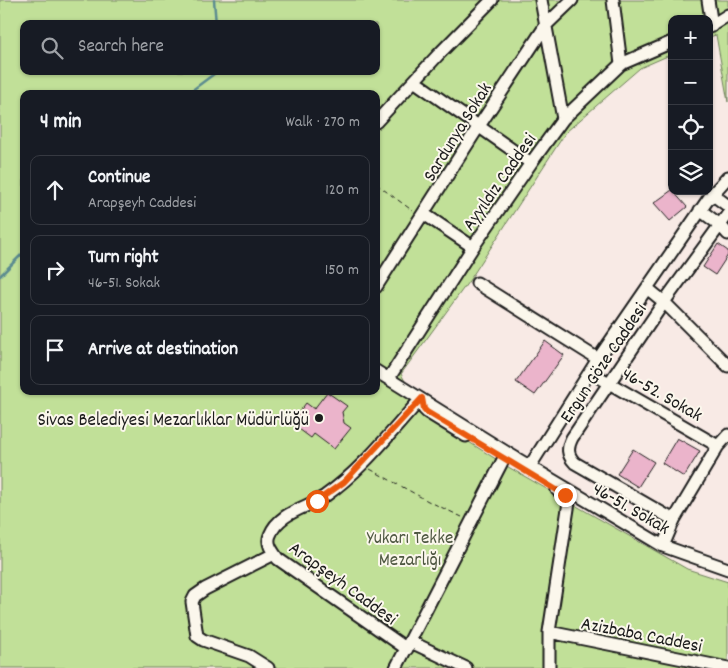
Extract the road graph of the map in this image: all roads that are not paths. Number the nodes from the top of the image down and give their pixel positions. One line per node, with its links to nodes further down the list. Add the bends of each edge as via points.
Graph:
1 (492, 0): 12 (street)
2 (541, 0): 9 (street)
3 (572, 0): 9 (street, Sardunya Sokak)
4 (613, 0): 11 (street)
5 (708, 0): 7 (street)
6 (728, 14): 8 (street)
7 (709, 15)
8 (713, 24)
9 (546, 25): 14 (street); 15 (street, Sardunya Sokak)
10 (668, 44): 11 (street, Ayyıldız Caddesi)
11 (621, 64): 14 (street, Ayyıldız Caddesi)
12 (414, 81): 13 (street); 15 (street)
13 (380, 118)
14 (563, 119): 16 (street, Ayyıldız Caddesi)
15 (479, 126): 16 (street); 24 (street, Sardunya Sokak)
16 (531, 162): 27 (street, Ayyıldız Caddesi)
17 (728, 177): 18 (street, Ergun Göze Caddesi)
18 (713, 193)
19 (711, 195): 22 (street, Ergun Göze Caddesi)
20 (713, 195): 21 (street)
21 (728, 206)
22 (700, 210): 25 (street); 30 (street, Ergun Göze Caddesi)
23 (728, 214): 25 (street, Ergun Göze Caddesi)
24 (423, 216): 27 (street); 28 (street, Sardunya Sokak)
25 (720, 225): 26 (street); 31 (street, Ergun Göze Caddesi)
26 (728, 234)
27 (473, 247): 36 (street, Ayyıldız Caddesi)
28 (380, 281)
29 (477, 283): 32 (street)
30 (646, 288): 31 (street); 32 (street, Ergun Göze Caddesi)
31 (664, 302): 33 (street); 37 (street, Ergun Göze Caddesi)
32 (598, 359): 35 (street, Ergun Göze Caddesi)
33 (728, 366)
34 (380, 372): 36 (street, 46-51. Sokak)
35 (590, 372): 37 (street, 46-52. Sokak); 42 (street, Ergun Göze Caddesi)
36 (389, 378): 38 (street, 46-51. Sokak)
37 (609, 382): 40 (street, 46-52. Sokak); 43 (street, Ergun Göze Caddesi, via 572,438 568,454 575,463)
38 (422, 398): 41 (street, 46-51. Sokak, via 427,412); 42 (street, 46-51. Sokak); 45 (street, Arapşeyh Caddesi, via 344,482 281,520 270,534 270,548)
39 (728, 435): 40 (street)
40 (718, 446): 43 (street)
41 (504, 458): 47 (street, 46-51. Sokak, via 569,500); 48 (street)
42 (530, 466): 44 (street, 46-51. Sokak)
43 (674, 520): 44 (street)
44 (663, 546): 46 (street, 46-51. Sokak)
45 (274, 554): 48 (street, Arapşeyh Caddesi); 49 (street, via 205,589 192,602 197,636 249,656)
46 (728, 570)
47 (549, 632): 52 (street); 53 (street, Azizbaba Caddesi)
48 (409, 645): 50 (street); 51 (street, Arapşeyh Caddesi)
49 (268, 668)
50 (396, 668)
51 (466, 668)
52 (549, 668)
53 (728, 668)

